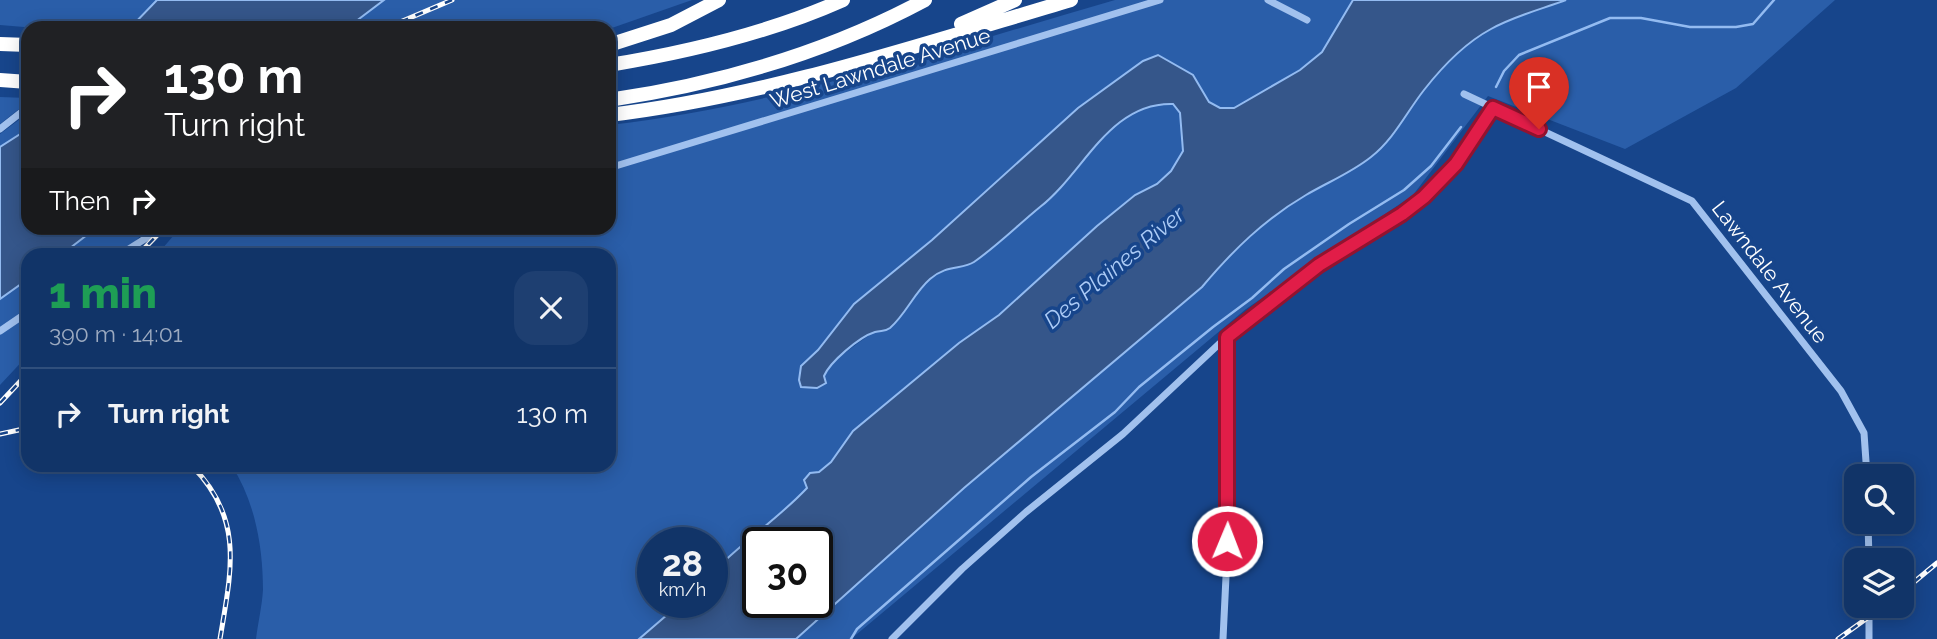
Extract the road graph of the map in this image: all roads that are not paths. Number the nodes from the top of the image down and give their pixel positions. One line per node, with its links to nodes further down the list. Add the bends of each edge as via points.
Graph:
1 (719, 0): 10 (highway, via 671,25)
2 (843, 0): 13 (highway, via 720,42)
3 (925, 0): 15 (highway, via 814,49 708,81)
4 (1015, 0): 12 (highway)
5 (1071, 0): 12 (highway)
6 (1160, 0): 20 (street, West Lawndale Avenue)
7 (1268, 0): 8 (street)
8 (1307, 20)
9 (0, 44): 11 (highway)
10 (616, 44)
11 (21, 46)
12 (912, 46): 18 (highway, via 729,96)
13 (616, 64)
14 (1465, 94): 16 (street, Lawndale Avenue)
15 (616, 99)
16 (1493, 108): 25 (street, via 1456,164 1424,197 1319,265); 26 (street, Lawndale Avenue, via 1692,201 1841,391 1864,433)
17 (21, 113): 19 (street)
18 (616, 114)
19 (0, 130)
20 (616, 165)
21 (151, 235): 22 (street)
22 (131, 248)
23 (21, 317): 24 (street)
24 (0, 331)
25 (1227, 337): 28 (street, via 1123,434 999,536); 29 (street)
26 (1866, 464)
27 (1869, 618): 30 (street)
28 (892, 639)
29 (1223, 639)
30 (1869, 639)

